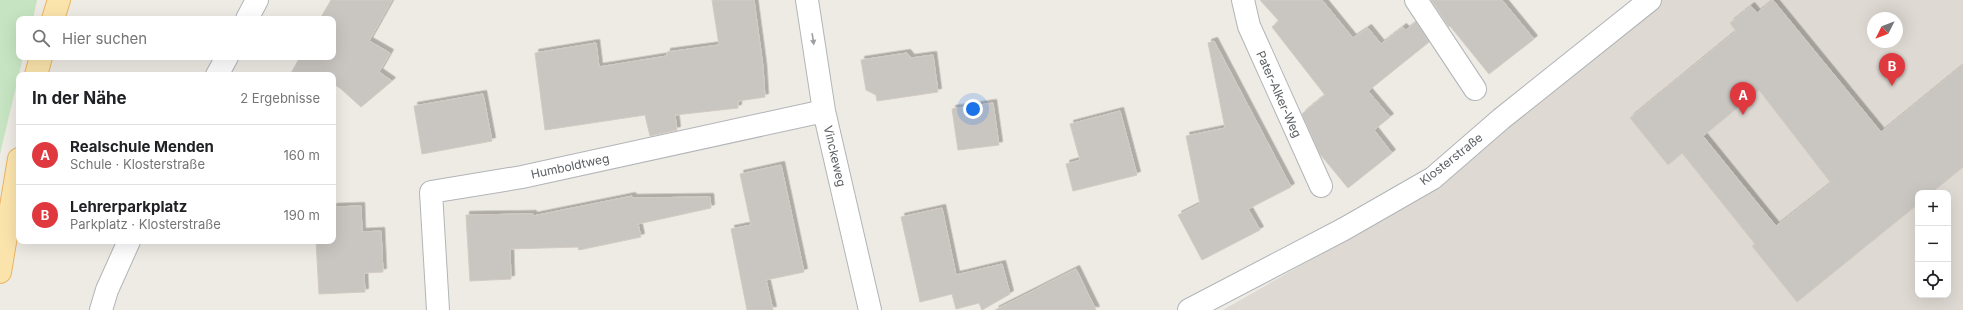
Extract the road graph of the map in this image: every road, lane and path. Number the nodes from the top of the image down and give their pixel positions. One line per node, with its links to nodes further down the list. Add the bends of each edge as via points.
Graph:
1 (59, 0): 7 (main road)
2 (258, 0): 8 (street)
3 (807, 0): 14 (street, Vinckeweg, one-way to 14)
4 (1243, 0): 16 (street, Pater-Alker-Weg, via 1249,26)
5 (1416, 0): 13 (street)
6 (1642, 3): 22 (street, Klosterstraße, via 1432,178 1344,229)
7 (54, 16)
8 (249, 16)
9 (40, 60): 11 (main road)
10 (225, 60): 12 (street)
11 (37, 72)
12 (219, 72)
13 (1475, 89)
14 (824, 110): 20 (street, Humboldtweg, via 522,177 431,192); 21 (street, Vinckeweg)
15 (16, 173): 18 (main road)
16 (1321, 186)
17 (128, 244): 19 (street)
18 (0, 272)
19 (100, 310)
20 (438, 310)
21 (870, 310)
22 (1189, 310)

